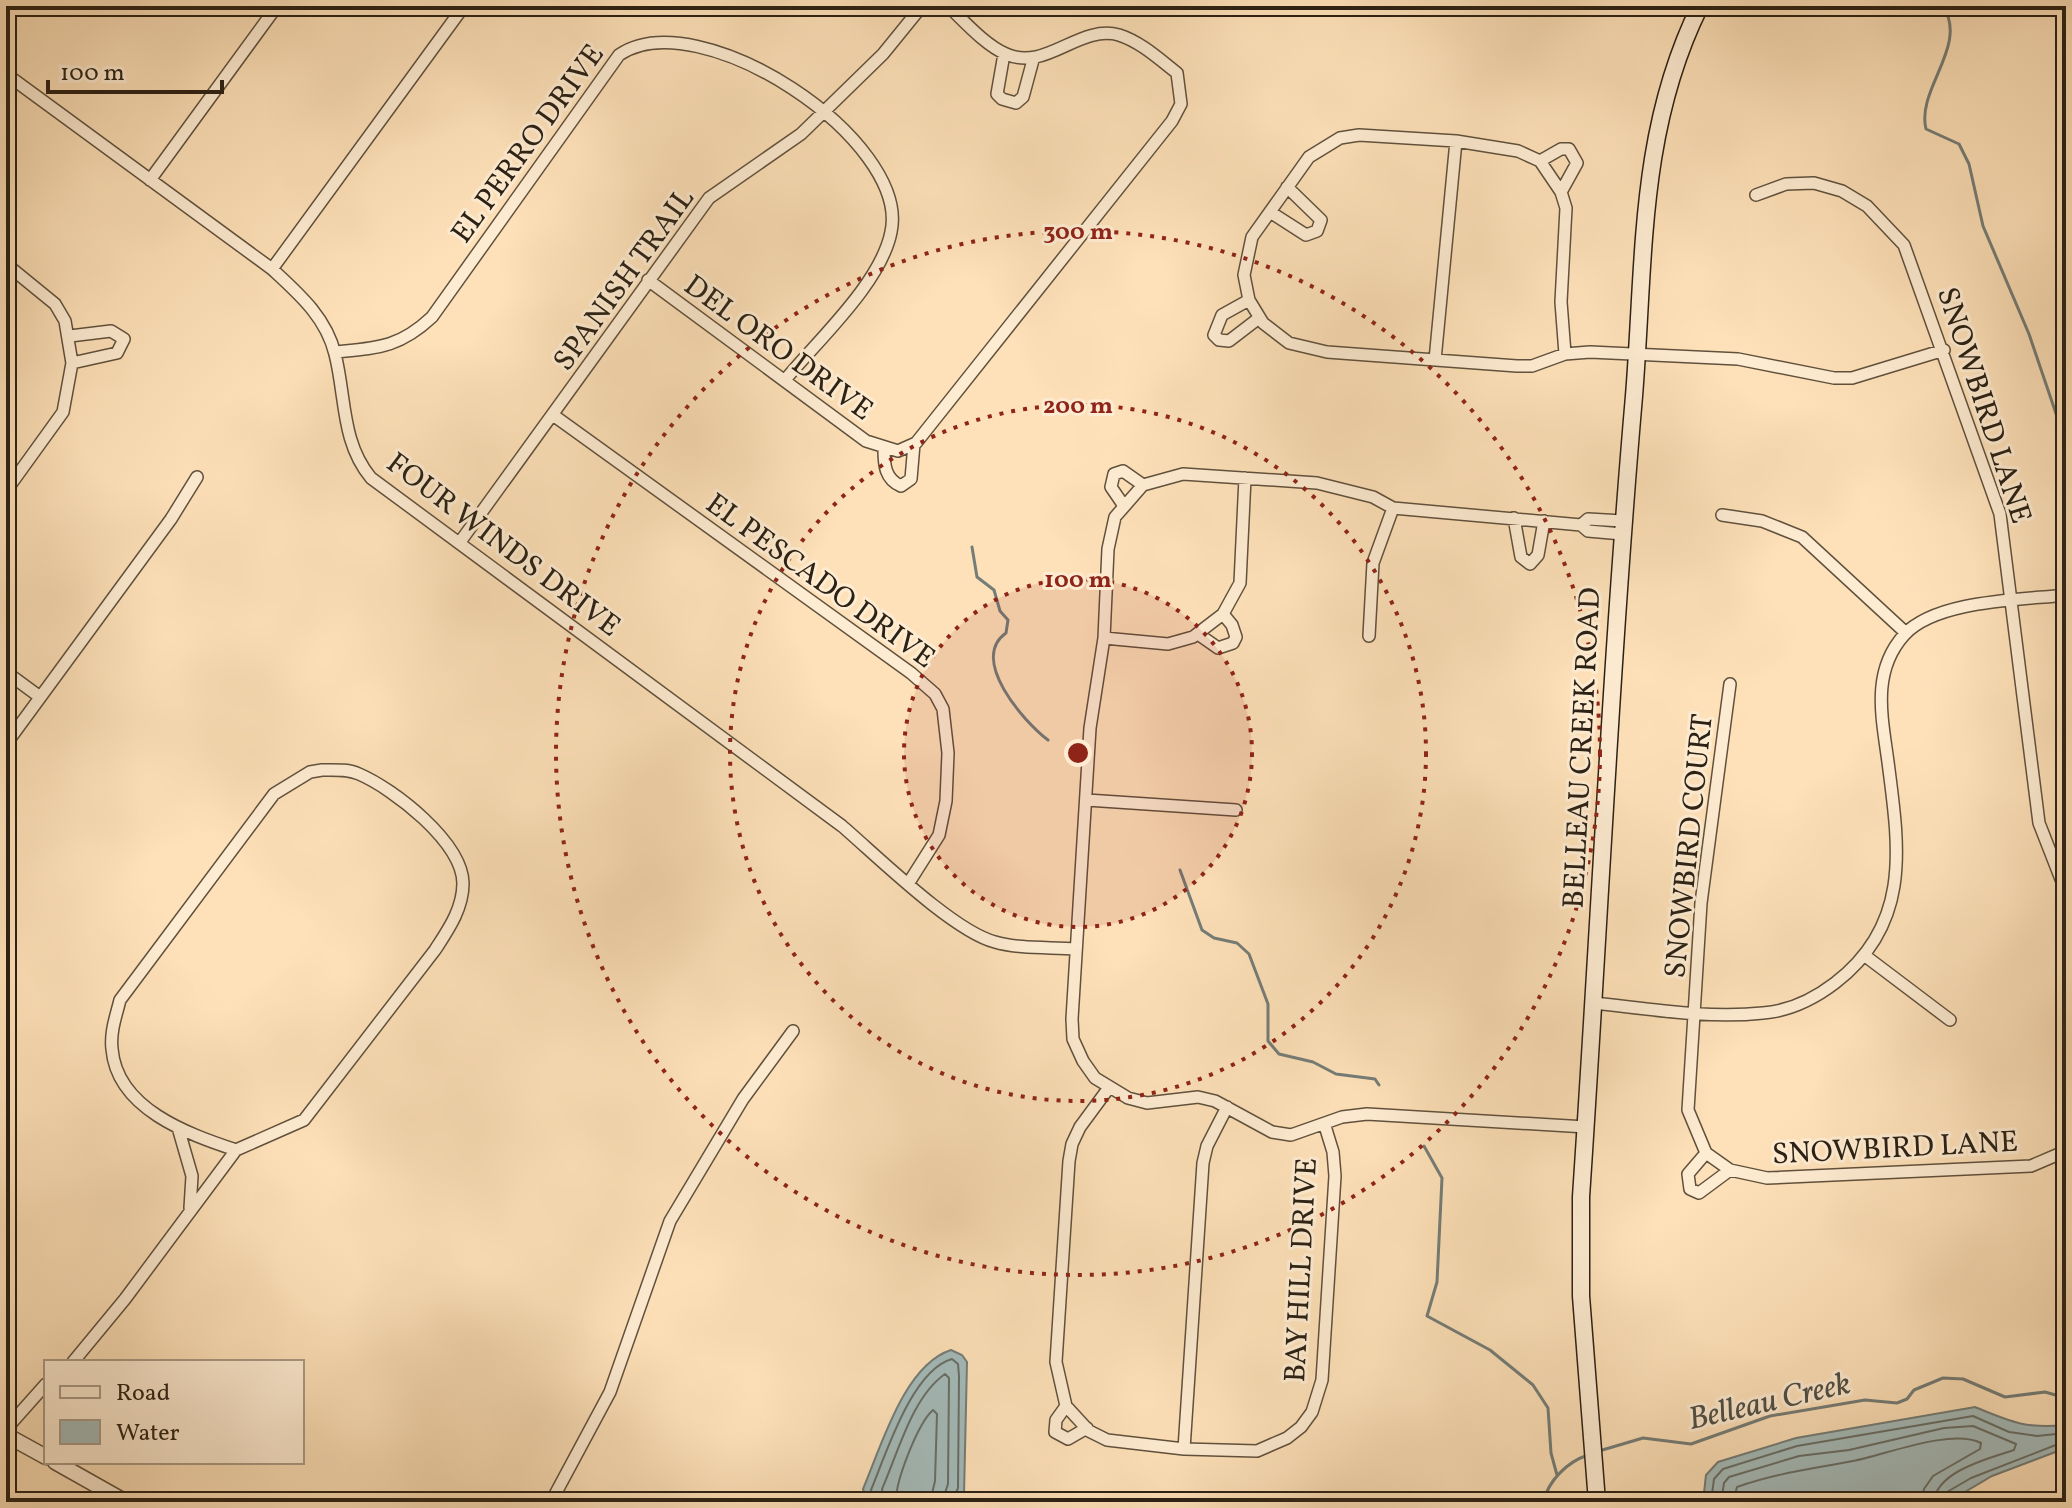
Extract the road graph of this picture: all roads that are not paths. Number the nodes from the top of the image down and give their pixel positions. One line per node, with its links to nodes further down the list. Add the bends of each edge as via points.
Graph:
1 (277, 6): 12 (street)
2 (464, 6): 18 (street)
3 (922, 6): 9 (street, SPANISH TRAIL)
4 (948, 6): 6 (street)
5 (1700, 6): 26 (main road, BELLEAU CREEK ROAD, via 1678,54 1654,138)
6 (1010, 55): 7 (street); 7 (street, via 997,94 1009,102 1023,97)
7 (1033, 60): 31 (street, DEL ORO DRIVE, via 1096,35 1117,34 1177,73 1181,104)
8 (6, 74): 12 (street, FOUR WINDS DRIVE)
9 (828, 109): 19 (street, SPANISH TRAIL, via 774,156 709,198); 24 (street, EL PERRO DRIVE, via 768,63 724,44 686,34 644,38 619,55 432,317 417,332 387,347); 29 (street, EL PERRO DRIVE, via 875,169 892,211 892,229 887,249 863,288)
10 (1456, 141): 11 (street, via 1499,146); 13 (street, via 1340,138 1309,157); 27 (street)
11 (1540, 161): 14 (street); 14 (street, via 1561,149 1576,156)
12 (150, 180): 18 (street, FOUR WINDS DRIVE)
13 (1287, 187): 16 (street); 16 (street, via 1321,220 1317,231 1306,235)
14 (1561, 192): 25 (street, via 1567,226 1561,302)
15 (1756, 195): 23 (street, SNOWBIRD LANE, via 1786,184 1814,183 1867,206 1904,245)
16 (1270, 212): 20 (street, via 1246,255)
17 (6, 264): 22 (street, via 48,296)
18 (272, 269): 24 (street, FOUR WINDS DRIVE, via 307,302)
19 (648, 280): 29 (street, DEL ORO DRIVE); 30 (street, SPANISH TRAIL)
20 (1249, 300): 21 (street); 21 (street, via 1222,315 1214,335 1229,341)
21 (1259, 318): 27 (street, via 1272,333 1309,349)
22 (70, 336): 28 (street); 28 (street, via 111,331 124,339 117,353)
23 (1944, 350): 26 (street, via 1852,378 1738,359); 45 (street, SNOWBIRD LANE, via 2000,514)
24 (335, 352): 43 (street, FOUR WINDS DRIVE, via 348,436 361,466)
25 (1565, 354): 26 (street); 27 (street, via 1532,366)
26 (1637, 356): 42 (main road, BELLEAU CREEK ROAD)
27 (1435, 360)
28 (72, 363): 36 (street, via 63,412)
29 (785, 380): 32 (street, DEL ORO DRIVE)
30 (553, 415): 43 (street, SPANISH TRAIL); 57 (street, EL PESCADO DRIVE, via 935,694 947,724 946,801 939,835)
31 (914, 444): 32 (street, DEL ORO DRIVE, via 898,451); 32 (street, DEL ORO DRIVE, via 911,479 901,486 885,471)
32 (884, 449)
33 (197, 477): 53 (street)
34 (1245, 478): 35 (street, via 1183,474); 38 (street, via 1317,483 1373,497); 46 (street, via 1240,583)
35 (1143, 485): 37 (street); 37 (street, via 1123,471 1114,474 1111,487)
36 (6, 491)
37 (1124, 506): 50 (street, via 1115,517 1108,549)
38 (1393, 508): 40 (street); 49 (street, via 1373,563)
39 (1722, 515): 47 (street, via 1762,521 1802,537)
40 (1514, 518): 41 (street); 41 (street, via 1521,557 1530,564 1538,555)
41 (1544, 521): 42 (street, via 1581,525 1588,531)
42 (1623, 528): 61 (main road, BELLEAU CREEK ROAD)
43 (460, 542): 57 (street, FOUR WINDS DRIVE, via 842,826)
44 (2066, 595): 45 (street)
45 (2013, 602): 47 (street, via 1943,612); 58 (street, SNOWBIRD LANE, via 2039,823)
46 (1223, 614): 48 (street); 48 (street, via 1232,625 1233,643 1218,648)
47 (1906, 633): 60 (street, via 1891,655 1880,695 1898,837 1897,868 1892,903)
48 (1198, 634): 50 (street, via 1168,644)
49 (1369, 636)
50 (1104, 638): 55 (street, via 1090,728)
51 (6, 672): 53 (street)
52 (1730, 684): 62 (street, SNOWBIRD COURT, via 1701,903)
53 (40, 697): 54 (street)
54 (6, 744)
55 (1087, 800): 56 (street); 59 (street)
56 (1236, 810)
57 (908, 884): 59 (street, FOUR WINDS DRIVE, via 996,943)
58 (2066, 892)
59 (1076, 949): 65 (street, via 1073,1039 1083,1061)
60 (1864, 955): 62 (street, via 1823,992 1799,1005 1745,1015); 63 (street)
61 (1594, 1003): 62 (street); 68 (main road, BELLEAU CREEK ROAD)
62 (1694, 1013): 71 (street, via 1688,1110)
63 (1950, 1020)
64 (793, 1031): 85 (street, via 743,1099 670,1221 610,1392)
65 (1108, 1089): 66 (street, via 1147,1103 1198,1097); 77 (street, BAY HILL DRIVE, via 1080,1127 1069,1161 1056,1362)
66 (1227, 1107): 67 (street, via 1272,1132 1291,1135); 80 (street, via 1203,1163)
67 (1325, 1126): 68 (street, via 1367,1114); 80 (street, BAY HILL DRIVE, via 1335,1176 1318,1397 1301,1427 1271,1447 1240,1453)
68 (1586, 1127): 83 (main road, BELLEAU CREEK ROAD, via 1581,1296)
69 (179, 1131): 70 (street); 70 (street, via 126,1087 118,1073 112,1032 120,1000 274,794 310,772 359,774 443,836 461,870 461,901 435,950 304,1120); 74 (street, via 192,1176)
70 (236, 1150): 74 (street)
71 (1706, 1153): 73 (street, SNOWBIRD LANE); 73 (street, SNOWBIRD LANE, via 1688,1174 1690,1189 1699,1193)
72 (2065, 1155): 73 (street, SNOWBIRD LANE, via 2031,1166 1783,1178)
73 (1730, 1170)
74 (190, 1210): 75 (street)
75 (75, 1360)
76 (44, 1386): 79 (street)
77 (1066, 1406): 78 (street, BAY HILL DRIVE); 78 (street, BAY HILL DRIVE, via 1056,1420 1060,1438)
78 (1087, 1428): 80 (street, BAY HILL DRIVE, via 1125,1445)
79 (6, 1432): 81 (street)
80 (1184, 1449)
81 (44, 1456)
82 (59, 1464): 84 (street)
83 (1596, 1495)
84 (126, 1502)
85 (551, 1502)

